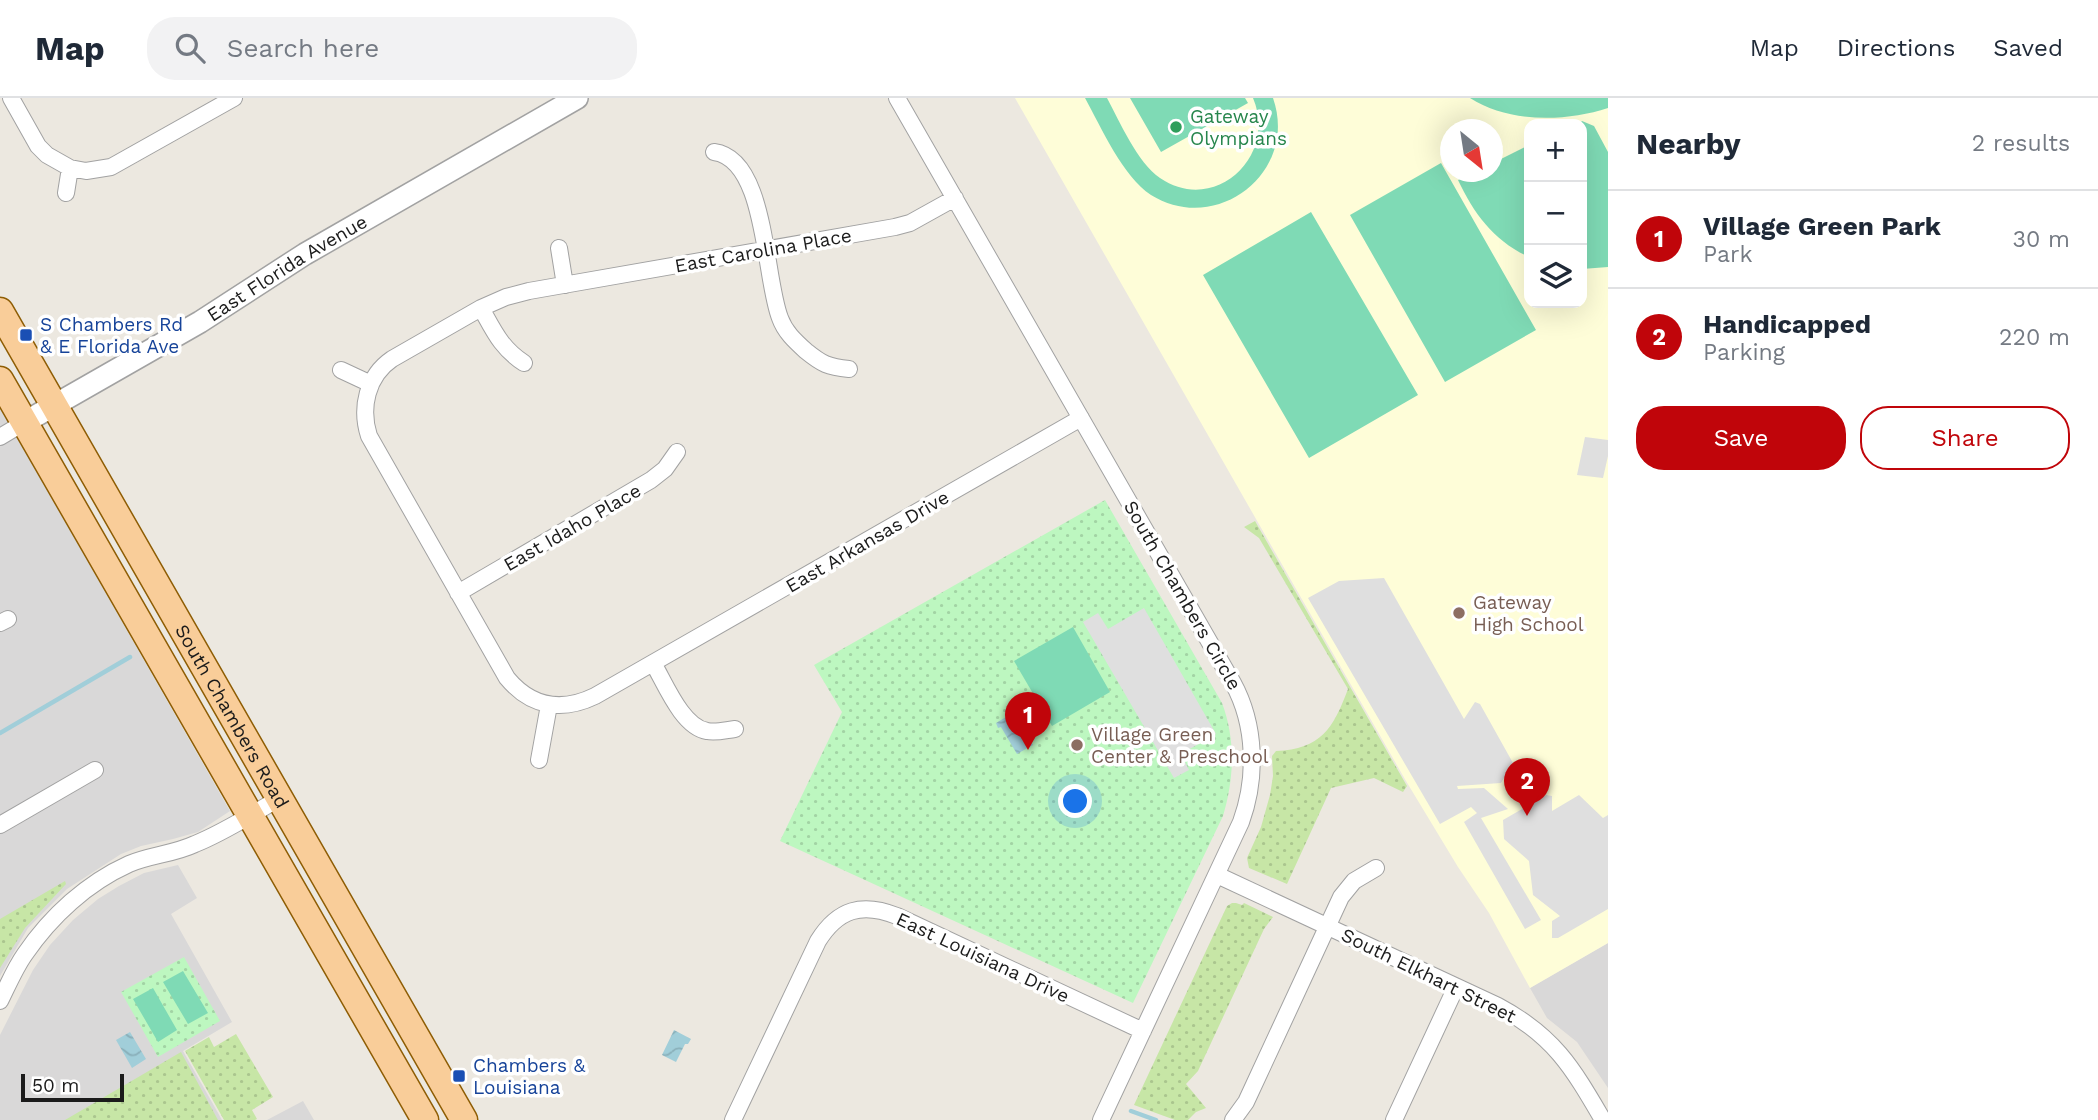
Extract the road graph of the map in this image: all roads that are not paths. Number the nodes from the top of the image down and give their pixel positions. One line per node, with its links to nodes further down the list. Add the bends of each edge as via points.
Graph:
1 (11, 98): 6 (street, via 38,146)
2 (234, 98): 6 (street, via 111,167 86,172)
3 (577, 98): 19 (street, East Florida Avenue, via 305,254)
4 (897, 98): 8 (street, South Chambers Circle)
5 (714, 152): 10 (street, via 732,158 741,170 756,204)
6 (69, 168): 7 (street)
7 (66, 193)
8 (955, 198): 10 (street, East Carolina Place, via 905,225); 20 (street, South Chambers Circle)
9 (559, 248): 11 (street)
10 (766, 249): 11 (street, East Carolina Place); 15 (street, via 777,310 788,333 825,365)
11 (565, 285): 12 (street, East Carolina Place, via 516,294)
12 (481, 308): 14 (street, via 505,349); 18 (street, East Carolina Place, via 388,362)
13 (0, 311): 19 (main road, South Chambers Road)
14 (524, 363)
15 (849, 369)
16 (341, 370): 18 (street)
17 (0, 380): 21 (main road, South Chambers Road)
18 (371, 384): 24 (street, via 365,405 369,436)
19 (54, 406): 21 (street, East Florida Avenue); 30 (main road, South Chambers Road)
20 (1081, 418): 25 (street, East Arkansas Drive); 34 (street, South Chambers Circle, via 1244,706 1251,754 1250,791)
21 (25, 422): 22 (street, East Florida Avenue); 31 (main road, South Chambers Road)
22 (0, 437)
23 (677, 452): 24 (street, East Idaho Place, via 666,470 651,481)
24 (458, 593): 26 (street, via 510,682)
25 (653, 663): 26 (street, East Arkansas Drive, via 582,702); 27 (street, via 693,725 708,732)
26 (549, 705): 28 (street)
27 (735, 729)
28 (539, 760)
29 (95, 770): 32 (street)
30 (280, 798): 31 (street); 39 (main road, South Chambers Road)
31 (250, 815): 37 (street, via 196,844 124,867 81,894 32,944); 40 (main road, South Chambers Road)
32 (0, 825)
33 (1376, 868): 35 (street, via 1347,888)
34 (1216, 875): 35 (street, South Elkhart Street); 38 (street, South Chambers Circle)
35 (1327, 926): 36 (street, South Elkhart Street); 43 (street, via 1246,1102)
36 (1456, 987): 44 (street); 45 (street, South Elkhart Street, via 1521,1018 1551,1043 1576,1073)
37 (0, 1001)
38 (1143, 1031): 41 (street, East Louisiana Drive, via 897,916 855,910 835,920 818,941); 42 (street, South Chambers Circle)
39 (461, 1119)
40 (425, 1120)
41 (733, 1120)
42 (1101, 1120)
43 (1233, 1120)
44 (1394, 1120)
45 (1603, 1120)

